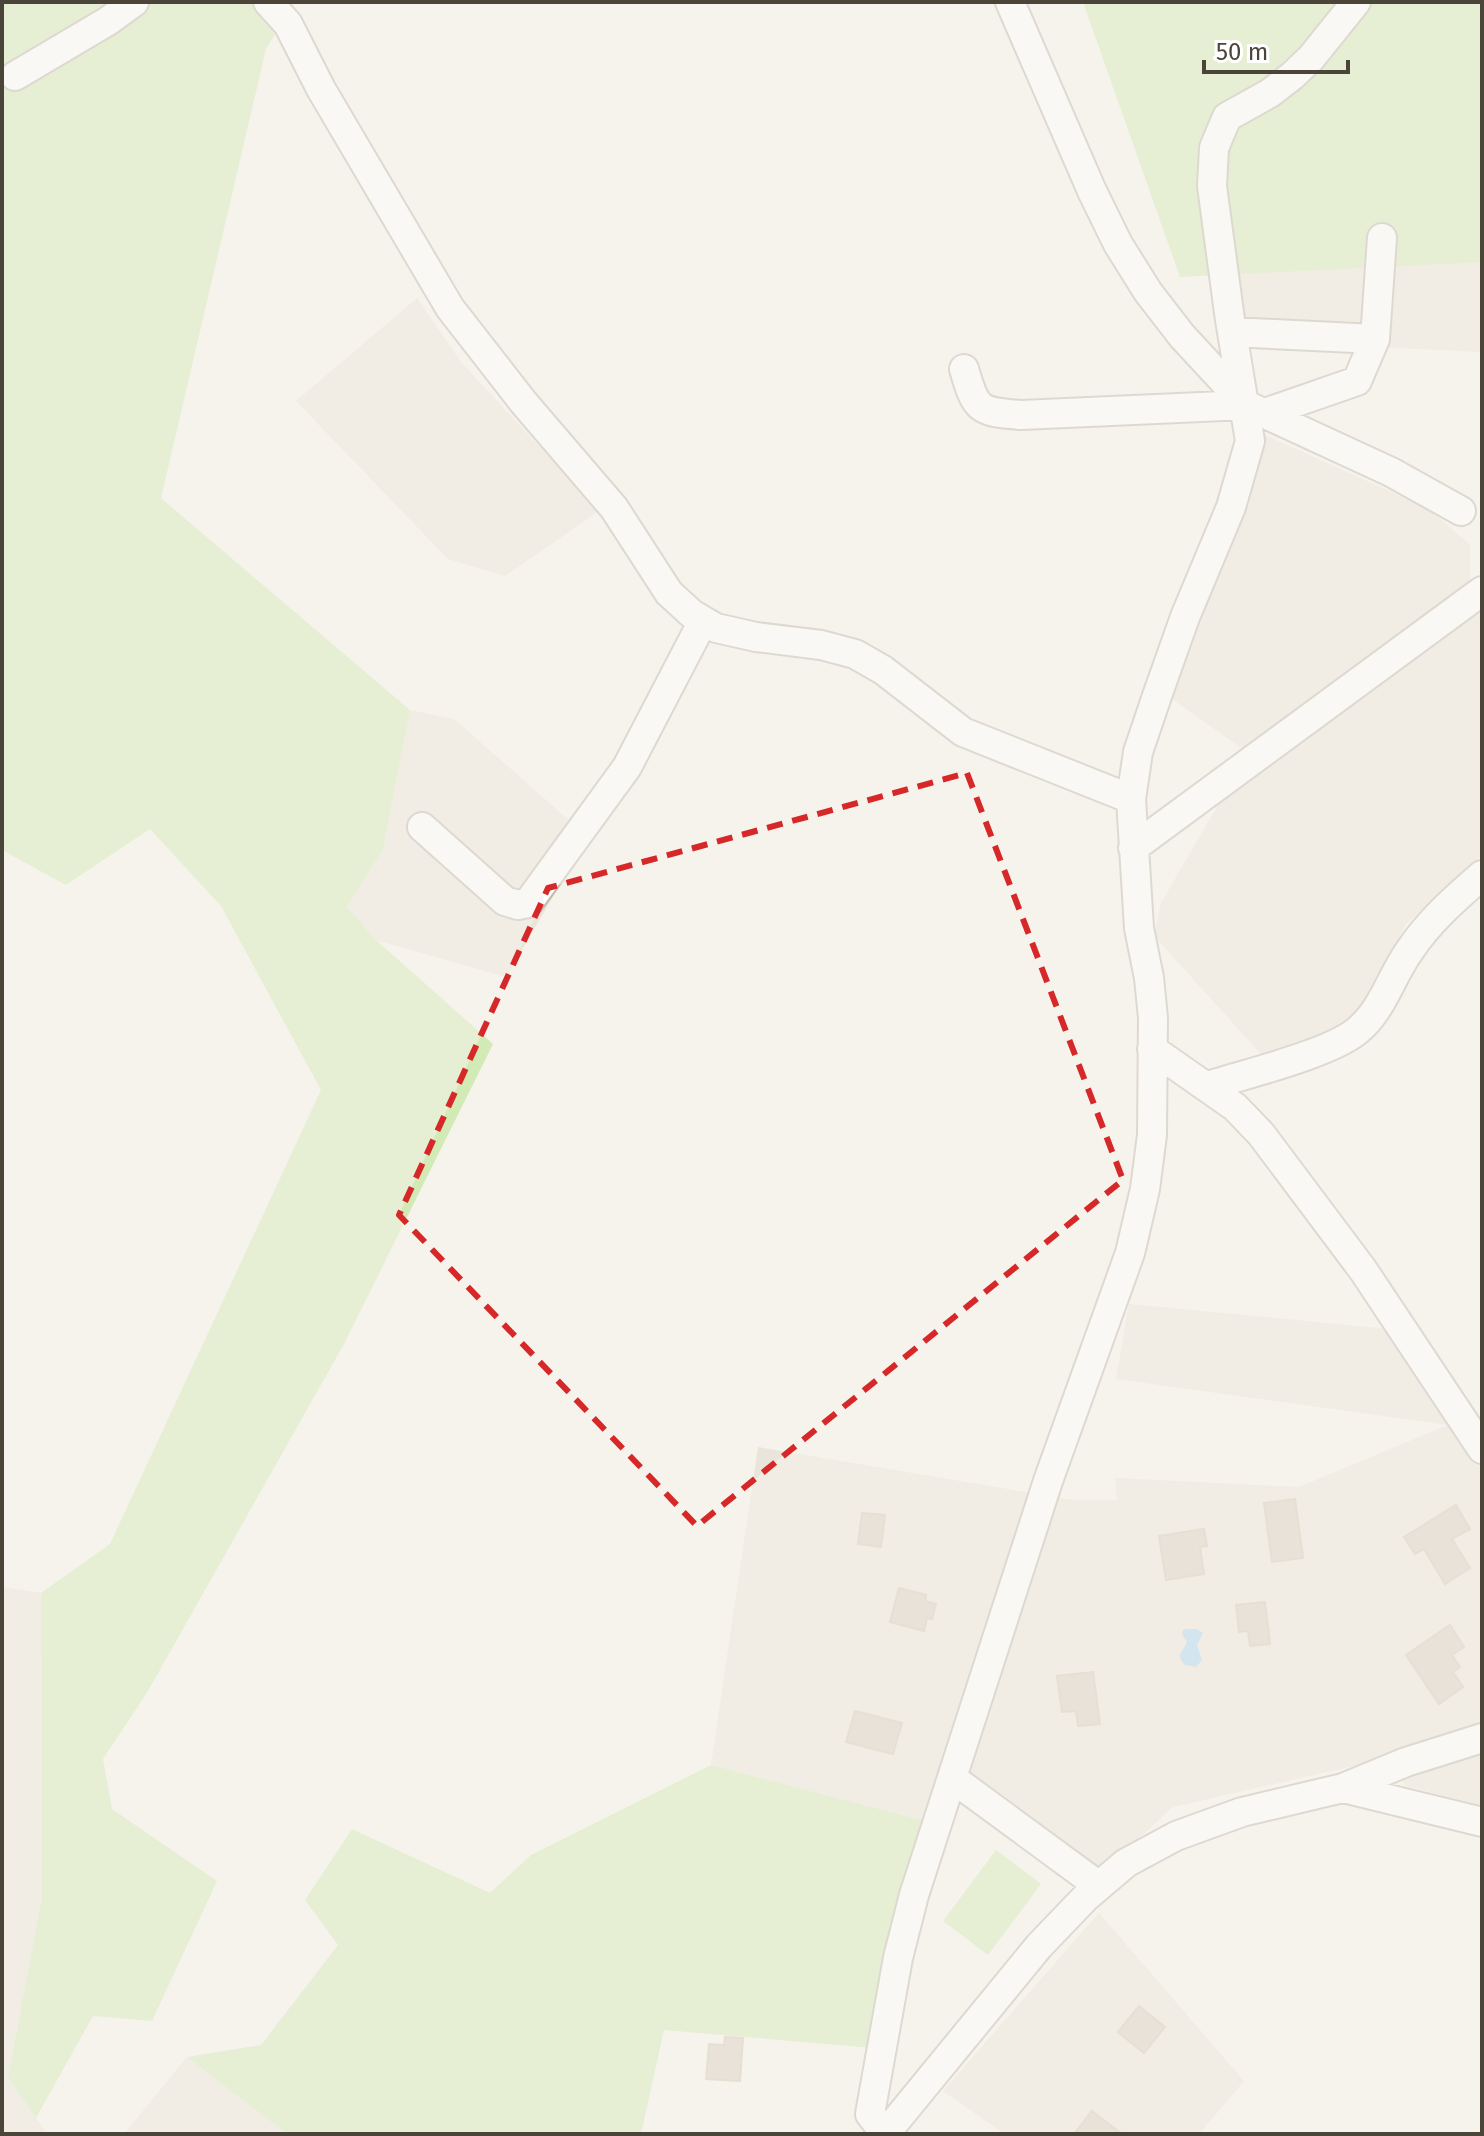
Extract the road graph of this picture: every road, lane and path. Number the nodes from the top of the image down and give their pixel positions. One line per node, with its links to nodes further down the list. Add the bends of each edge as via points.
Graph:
1 (134, 2): 5 (street)
2 (268, 2): 13 (street, via 288,24 450,308 614,508 669,593)
3 (1010, 2): 10 (street, via 1118,244 1182,336)
4 (1356, 2): 7 (street, via 1292,76 1227,117 1221,129 1212,186)
5 (15, 76)
6 (1382, 238): 8 (street)
7 (1232, 332): 8 (street); 10 (street)
8 (1375, 339): 10 (street, via 1357,381)
9 (964, 369): 10 (street, via 975,402 989,413)
10 (1255, 409): 11 (street); 14 (street, via 1245,466 1157,696 1138,752)
11 (1461, 511)
12 (1482, 591): 16 (street)
13 (703, 621): 14 (street, via 756,637 855,654 963,732); 15 (street, via 627,767 528,903 505,901)
14 (1131, 799): 16 (street)
15 (422, 827)
16 (1133, 848): 18 (street)
17 (1482, 875): 19 (street, via 1422,932 1385,997 1356,1032 1313,1052)
18 (1152, 1049): 19 (street); 22 (street, via 1152,1135 1130,1253 1048,1481)
19 (1208, 1086): 20 (street, via 1261,1134 1303,1188)
20 (1482, 1449)
21 (1482, 1738): 23 (street)
22 (952, 1778): 25 (street); 26 (street, via 898,1958 870,2114)
23 (1343, 1788): 24 (street); 25 (street, via 1242,1812 1176,1836 1126,1863)
24 (1482, 1822)
25 (1099, 1886): 26 (street, via 1039,1946)
26 (885, 2134)

